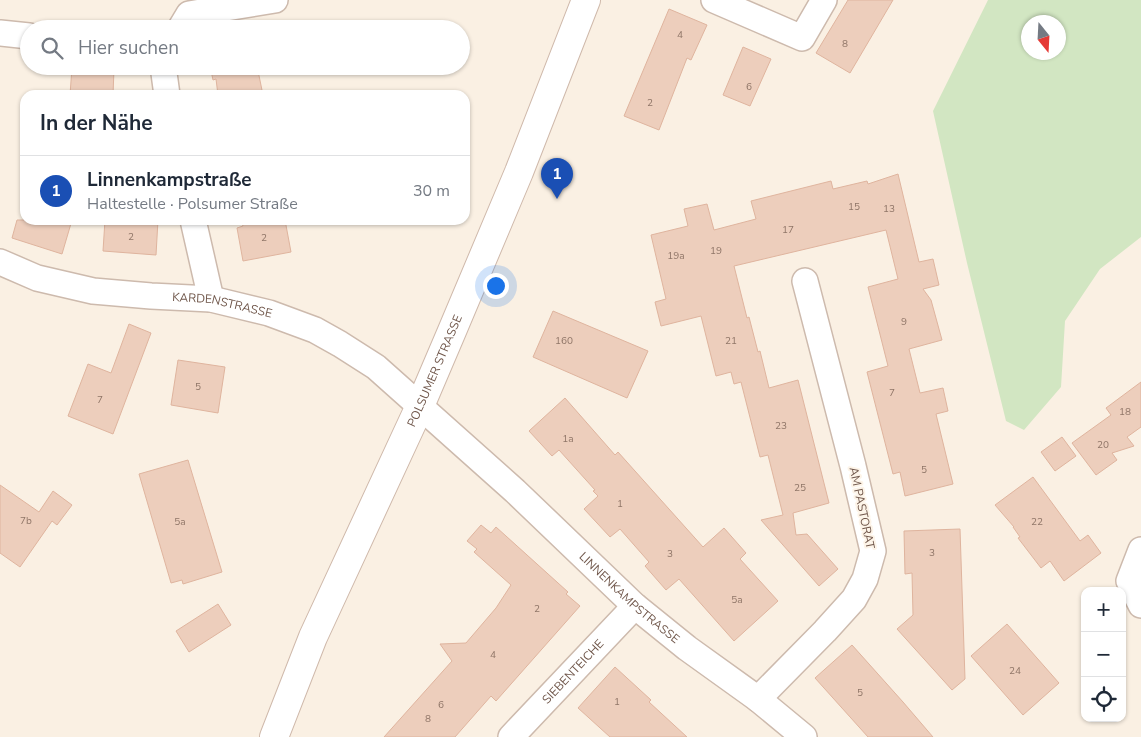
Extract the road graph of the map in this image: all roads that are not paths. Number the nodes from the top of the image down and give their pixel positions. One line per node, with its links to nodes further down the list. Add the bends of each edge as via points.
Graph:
1 (275, 0): 5 (street, via 189,14)
2 (586, 0): 14 (main road, POLSUMER STRASSE, via 519,172)
3 (714, 0): 4 (street, via 802,38)
4 (824, 0)
5 (185, 20)
6 (0, 34): 7 (street)
7 (20, 35)
8 (164, 75): 9 (street)
9 (165, 90)
10 (194, 225): 13 (street)
11 (0, 262): 13 (street, KARDENSTRASSE, via 37,278 94,291)
12 (805, 281): 18 (street, AM PASTORAT, via 872,551 865,579 854,599)
13 (211, 299): 14 (street, KARDENSTRASSE, via 269,313 315,330 376,367)
14 (420, 406): 17 (street, LINNENKAMPSTRASSE); 19 (main road, POLSUMER STRASSE, via 313,637)
15 (1141, 550): 16 (street, via 1129,581)
16 (1141, 605)
17 (635, 606): 18 (street, LINNENKAMPSTRASSE); 20 (street, SIEBENTEICHE)
18 (758, 699): 21 (street, LINNENKAMPSTRASSE)
19 (274, 737)
20 (511, 737)
21 (804, 737)

